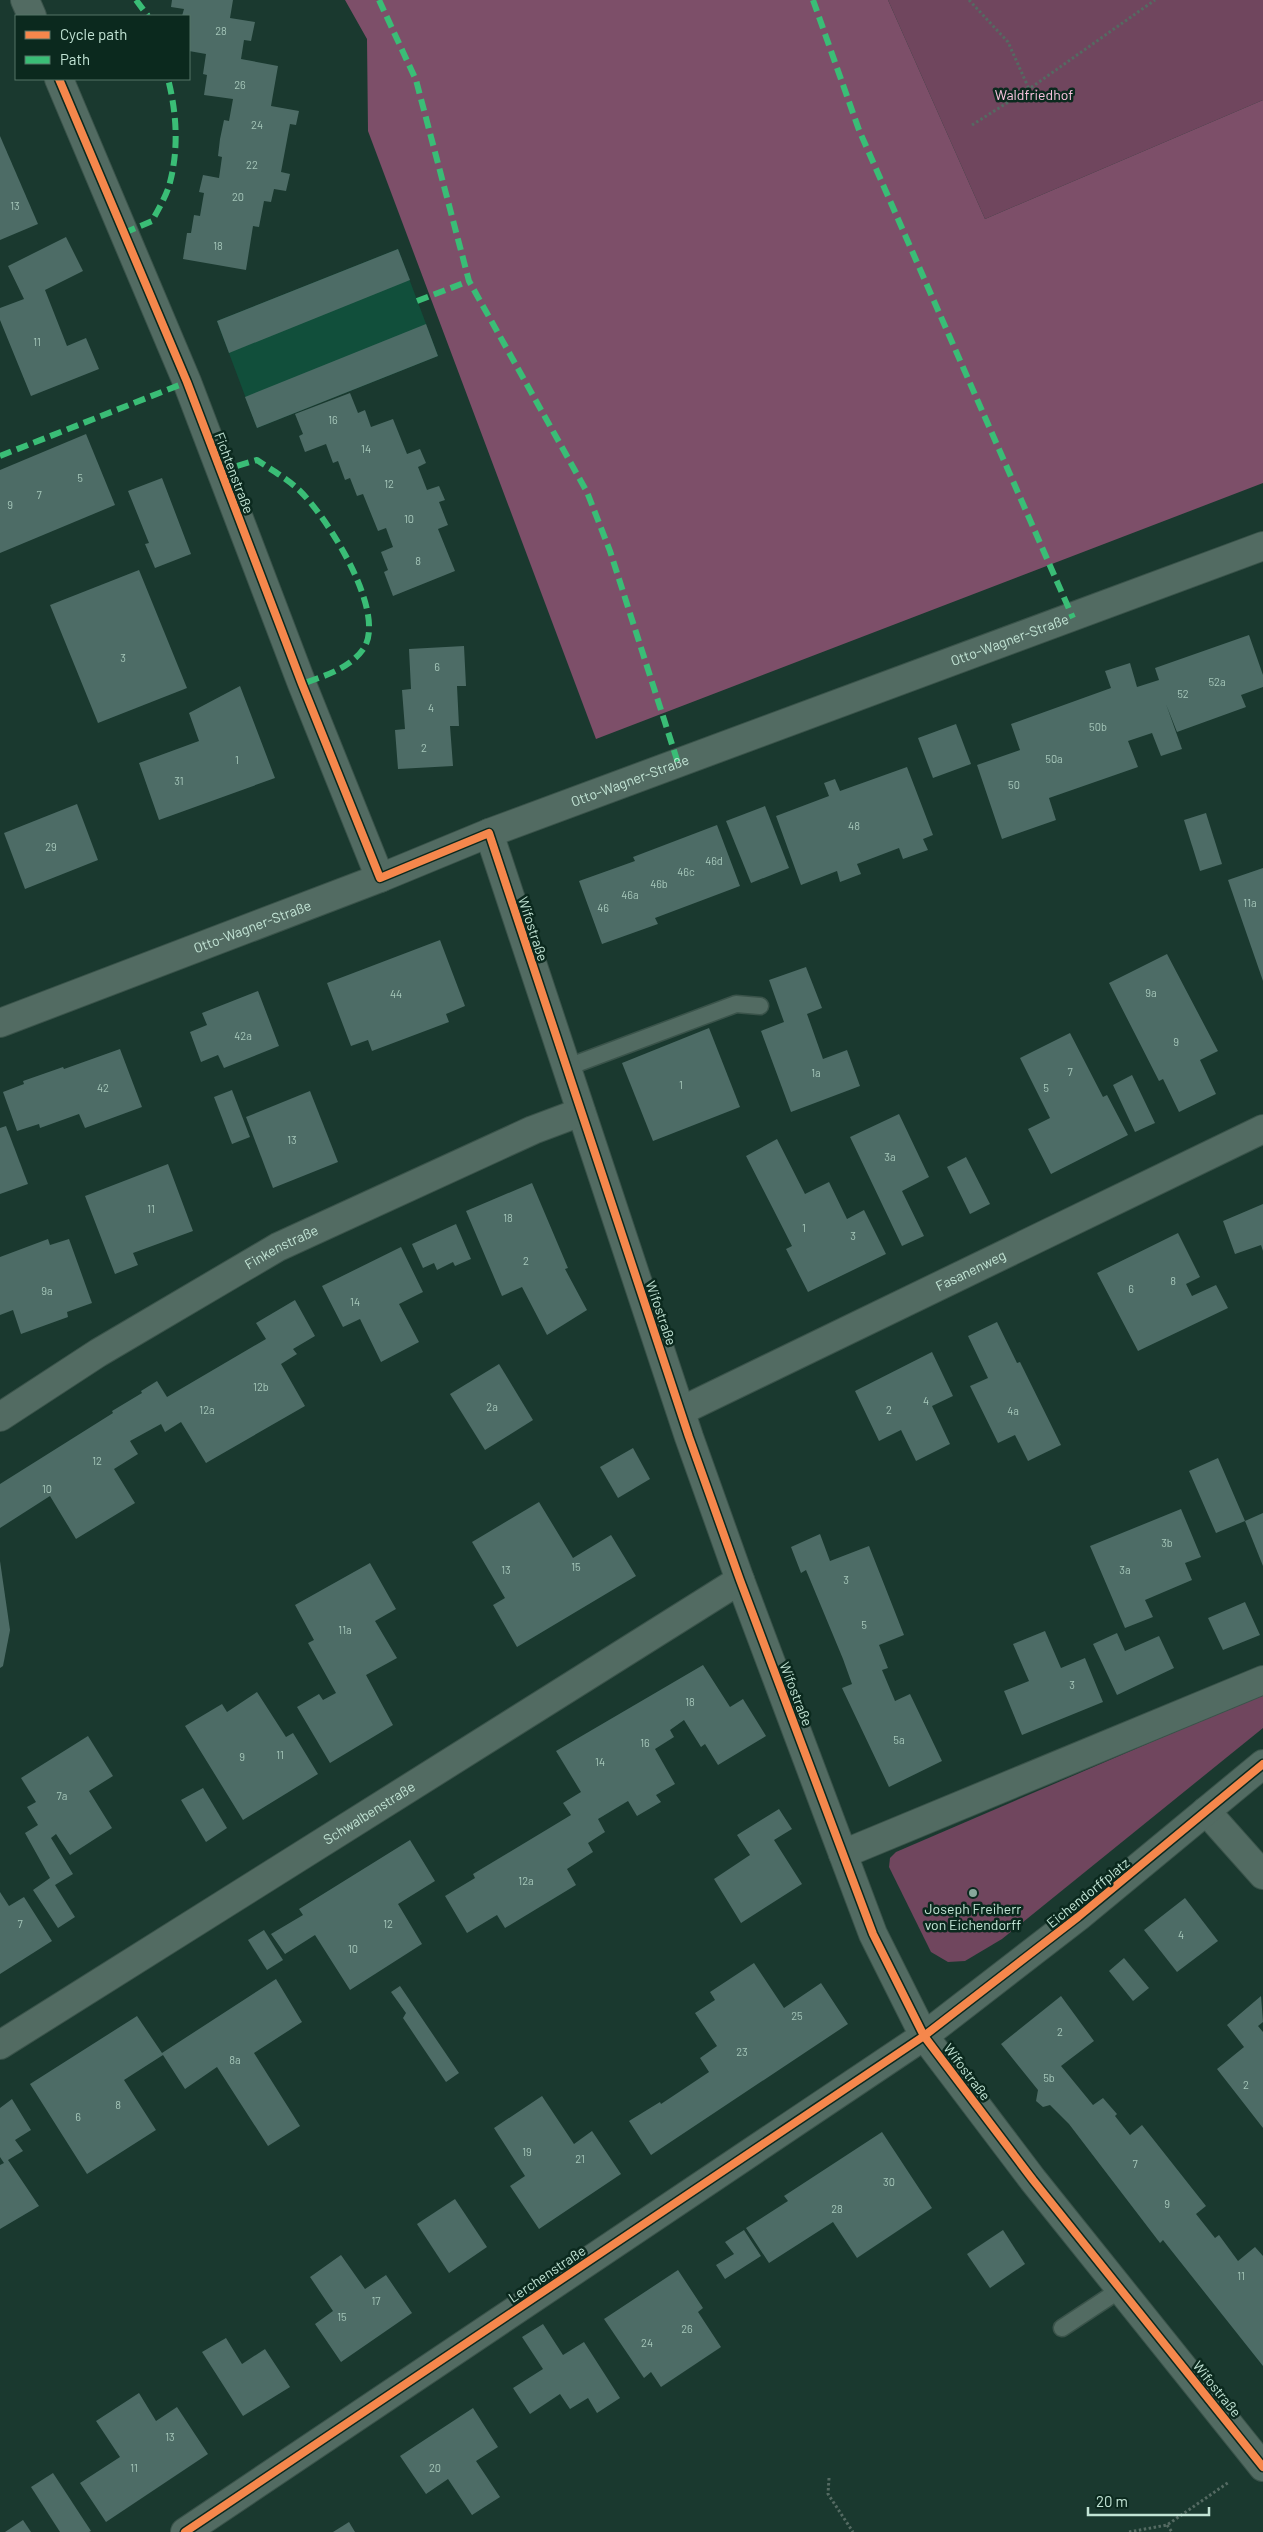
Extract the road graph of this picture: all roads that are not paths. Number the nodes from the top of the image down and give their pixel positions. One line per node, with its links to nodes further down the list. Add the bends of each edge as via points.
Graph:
1 (25, 0): 2 (street)
2 (32, 15)
3 (59, 80): 6 (street, Fichtenstraße, via 187,382)
4 (1263, 546): 5 (street, Otto-Wagner-Straße)
5 (489, 833): 6 (street, Otto-Wagner-Straße); 9 (street, Wifostraße)
6 (380, 878): 8 (street, Otto-Wagner-Straße)
7 (760, 1006): 9 (lane, via 736,1004)
8 (0, 1023)
9 (565, 1068): 10 (street, Wifostraße)
10 (580, 1112): 12 (street, Wifostraße); 13 (street, Finkenstraße, via 533,1130 278,1247 98,1353)
11 (1263, 1130): 12 (street, Fasanenweg)
12 (681, 1411): 14 (street, Wifostraße)
13 (0, 1417)
14 (740, 1580): 18 (street, Wifostraße); 21 (street, Schwalbenstraße)
15 (1263, 1680): 18 (street)
16 (1263, 1764): 17 (street, Eichendorffplatz)
17 (1206, 1812): 19 (street); 20 (street, Eichendorffplatz, via 1078,1917)
18 (842, 1854): 20 (street, Wifostraße, via 873,1934)
19 (1263, 1874)
20 (924, 2036): 22 (street, Wifostraße); 25 (street, Lerchenstraße)
21 (0, 2045)
22 (1121, 2289): 23 (lane); 24 (street, Wifostraße)
23 (1062, 2328)
24 (1261, 2465)
25 (184, 2532)

